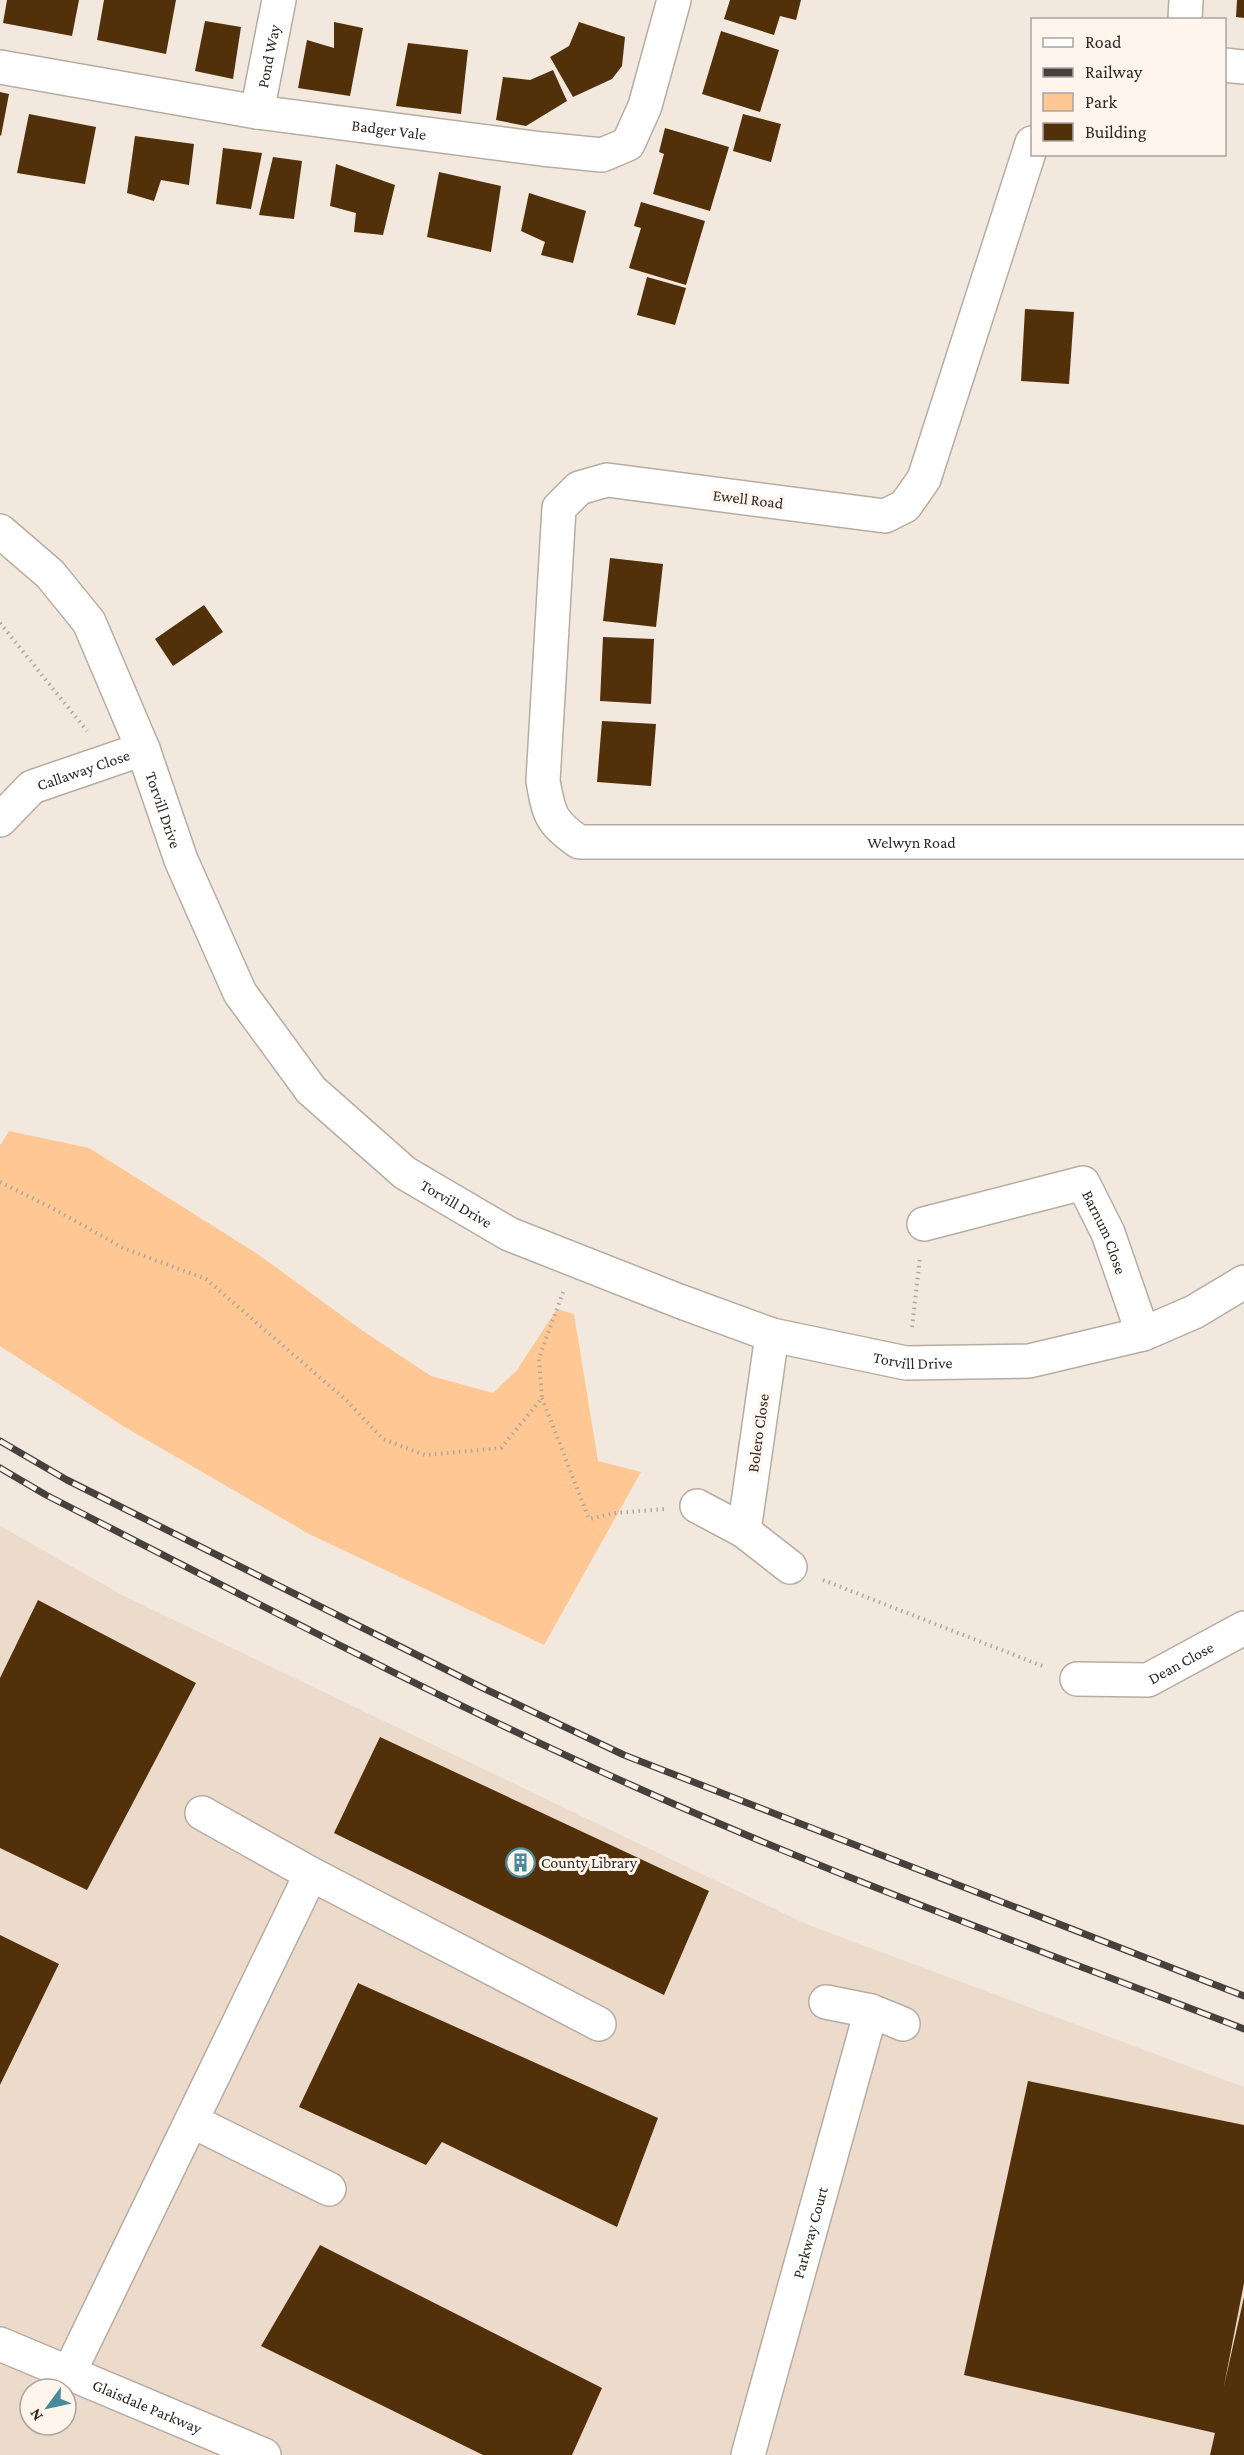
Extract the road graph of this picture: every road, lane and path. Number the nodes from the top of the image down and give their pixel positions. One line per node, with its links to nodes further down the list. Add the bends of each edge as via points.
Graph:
1 (279, 0): 8 (street, Pond Way)
2 (674, 0): 8 (street, Badger Vale, via 645,106 628,144 602,155)
3 (1186, 0): 4 (street)
4 (1185, 18)
5 (1226, 66): 6 (street)
6 (1244, 66)
7 (0, 67): 8 (street, Badger Vale)
8 (257, 112)
9 (1031, 146): 15 (street, Ewell Road, via 924,479 905,506 885,516 607,480 579,488 559,508 543,781 548,807 559,829)
10 (0, 531): 12 (street, Torvill Drive, via 50,574 89,622)
11 (0, 623): 13 (path)
12 (144, 749): 13 (street, Callaway Close); 19 (street, Torvill Drive, via 181,860 240,993 311,1090 405,1173 509,1234)
13 (110, 759): 14 (street, Callaway Close, via 32,787)
14 (0, 820)
15 (579, 842): 16 (street, Welwyn Road)
16 (1244, 843)
17 (0, 1182): 24 (path, via 123,1248 206,1279 347,1401 383,1439 424,1455 501,1448)
18 (924, 1224): 21 (street, Barnum Close, via 1083,1183 1107,1233); 23 (path)
19 (576, 1260): 22 (street, Torvill Drive); 24 (path, via 538,1358)
20 (1244, 1282): 21 (street, Torvill Drive, via 1194,1312)
21 (1143, 1334): 23 (street, Torvill Drive, via 1029,1361)
22 (772, 1335): 23 (street, Torvill Drive); 26 (street, Bolero Close)
23 (906, 1363)
24 (542, 1398): 25 (path, via 589,1519)
25 (697, 1506): 26 (street)
26 (744, 1531): 27 (street)
27 (790, 1566): 29 (path)
28 (1244, 1628): 29 (street, Dean Close, via 1148,1680)
29 (1077, 1679)
30 (202, 1813): 31 (street)
31 (311, 1874): 34 (street); 36 (street)
32 (826, 2002): 33 (street)
33 (871, 2011): 35 (street); 41 (street, Parkway Court)
34 (599, 2024)
35 (903, 2024)
36 (192, 2121): 37 (street); 39 (street)
37 (329, 2189)
38 (0, 2343): 39 (street, Glaisdale Parkway)
39 (69, 2373): 40 (street, Glaisdale Parkway)
40 (264, 2455)
41 (748, 2455)

